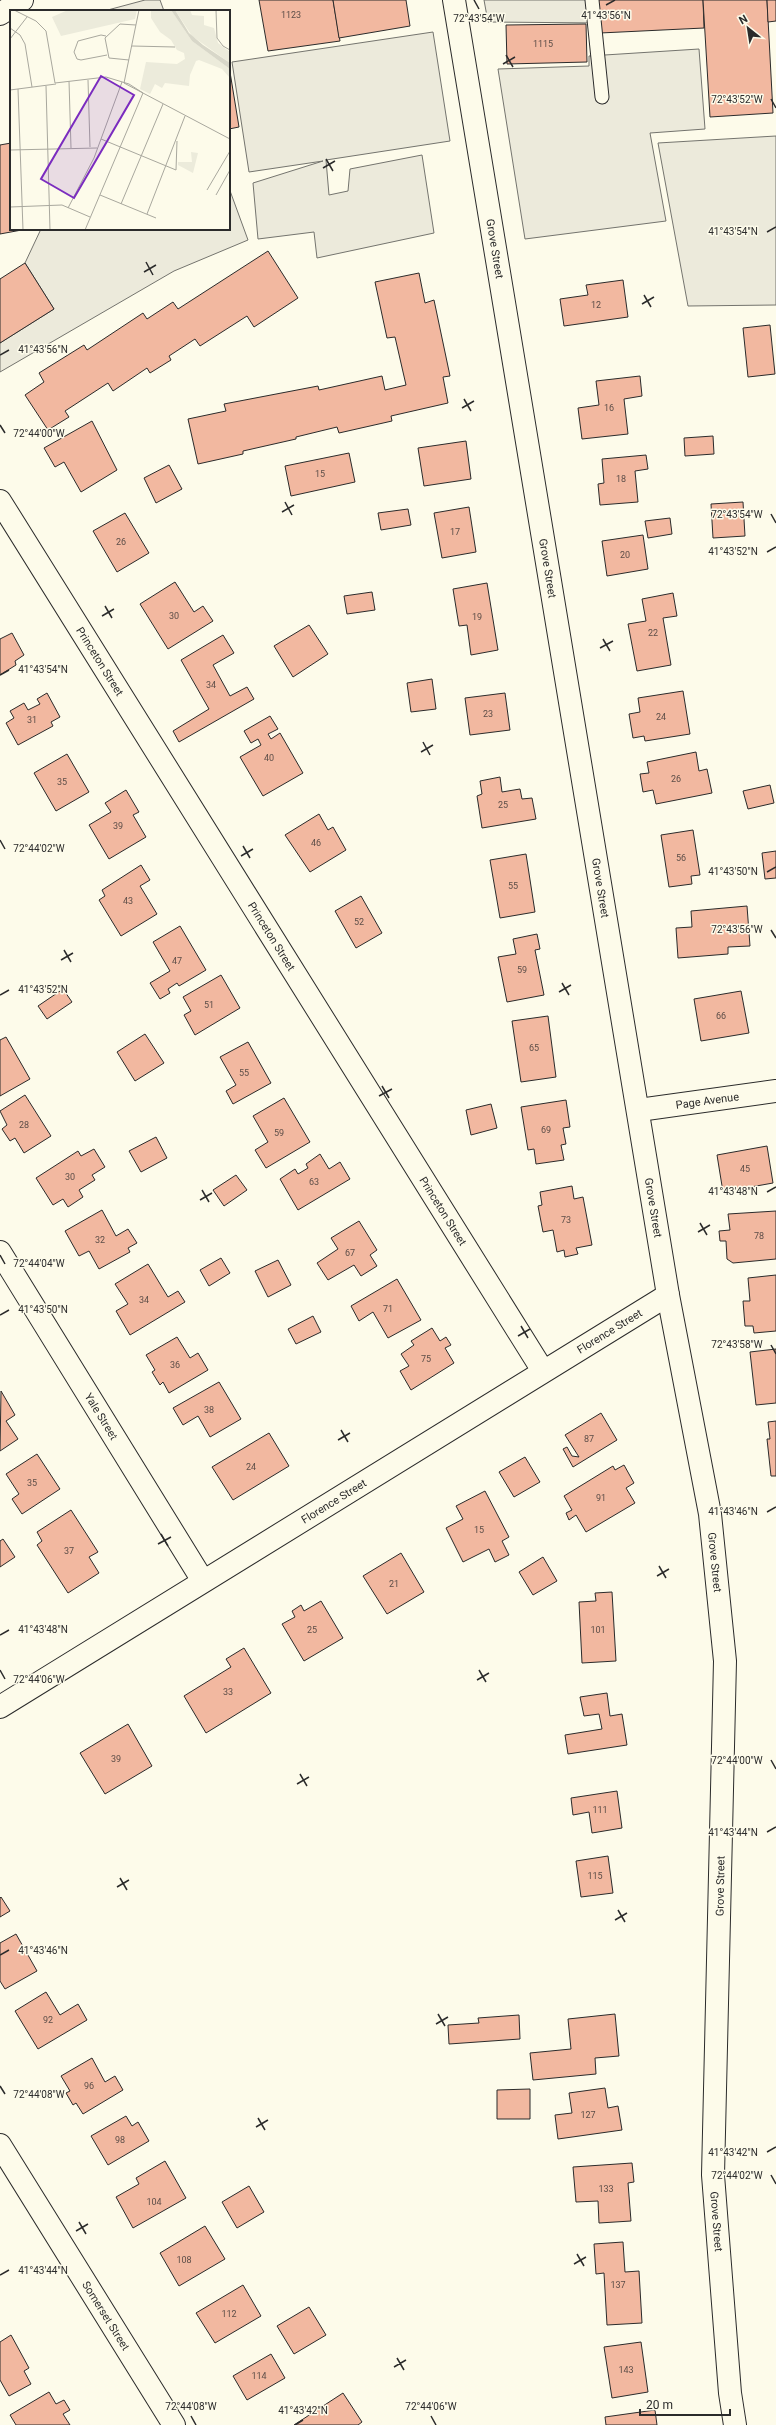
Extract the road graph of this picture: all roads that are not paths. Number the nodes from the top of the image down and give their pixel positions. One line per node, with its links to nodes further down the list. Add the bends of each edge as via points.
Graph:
1 (22, 0): 4 (street)
2 (454, 0): 8 (street, Grove Street)
3 (592, 0): 5 (lane)
4 (0, 14)
5 (602, 97)
6 (0, 501): 11 (street, Princeton Street)
7 (776, 1091): 8 (street, Page Avenue)
8 (639, 1110): 10 (street, Grove Street)
9 (0, 1252): 12 (street, Yale Street)
10 (668, 1295): 11 (street, Florence Street); 16 (street, Grove Street, via 710,1514 725,1661 713,2175 730,2393)
11 (543, 1371): 12 (street, Florence Street)
12 (203, 1581): 13 (street, Florence Street)
13 (0, 1707)
14 (0, 2145): 15 (street, Somerset Street)
15 (174, 2425)
16 (735, 2425)

